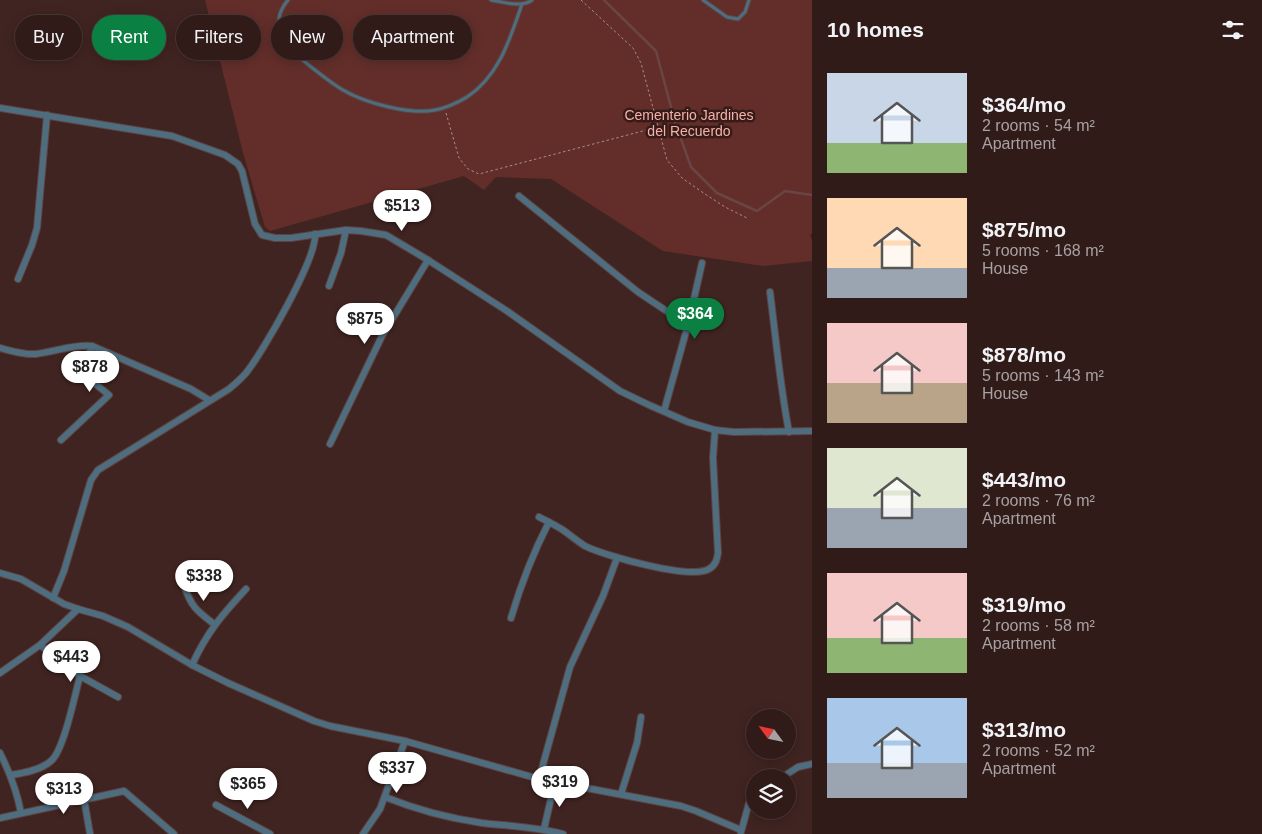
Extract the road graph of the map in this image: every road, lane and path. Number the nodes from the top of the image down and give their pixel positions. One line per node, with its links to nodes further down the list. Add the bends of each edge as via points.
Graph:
1 (288, 0): 8 (lane, via 279,14 282,35 306,62 344,90 362,99 415,111)
2 (491, 0): 7 (lane)
3 (532, 0): 7 (lane)
4 (581, 0): 11 (path, via 633,48 641,64)
5 (703, 0): 6 (lane, via 727,17 738,19 745,12)
6 (749, 0)
7 (522, 4): 8 (lane, via 493,72 468,96)
8 (445, 107): 11 (path, via 459,158 468,169 479,174)
9 (0, 108): 10 (street)
10 (47, 115): 15 (street, via 172,136 225,156 238,164 242,171 262,236); 18 (street, via 37,228)
11 (659, 127): 13 (path, via 667,160 682,178)
12 (519, 196): 21 (street, via 638,292 668,312)
13 (747, 218)
14 (346, 230): 15 (street); 16 (street, via 386,235); 19 (street)
15 (315, 234): 24 (street, via 314,250 255,360 229,389)
16 (428, 260): 25 (street, via 620,391); 30 (street, via 382,336)
17 (702, 262): 21 (street)
18 (18, 279)
19 (329, 286)
20 (770, 292): 28 (street)
21 (689, 321): 25 (street)
22 (92, 346): 23 (street, via 35,354); 24 (street); 29 (street, via 86,374 109,395)
23 (0, 348)
24 (209, 400): 37 (street, via 98,470)
25 (664, 411): 26 (street)
26 (715, 430): 28 (street); 33 (street, via 713,458 718,552 714,565 702,572 688,572)
27 (812, 431): 28 (street)
28 (789, 432)
29 (62, 440)
30 (330, 444)
31 (539, 517): 32 (street)
32 (549, 522): 33 (street, via 584,545); 39 (street, via 520,585)
33 (617, 558): 52 (street, via 570,667)
34 (0, 573): 37 (street, via 21,580)
35 (184, 585): 40 (street, via 190,602)
36 (246, 589): 40 (street)
37 (53, 598): 38 (street)
38 (78, 609): 41 (street); 42 (street, via 128,628)
39 (511, 618)
40 (214, 624): 42 (street)
41 (40, 645): 43 (street); 44 (street)
42 (192, 665): 47 (street, via 314,721)
43 (0, 673)
44 (80, 676): 45 (street); 51 (street, via 55,758 41,767)
45 (118, 697)
46 (641, 718): 54 (street)
47 (405, 741): 52 (street); 55 (street)
48 (0, 753): 51 (street)
49 (812, 764): 50 (street)
50 (796, 769)
51 (11, 775): 58 (street)
52 (539, 778): 53 (street)
53 (555, 781): 54 (street); 61 (street)
54 (621, 794): 63 (street, via 688,808)
55 (385, 796): 62 (street, via 427,813); 67 (street)
56 (84, 799): 58 (street); 64 (street); 65 (street, via 124,791)
57 (216, 805): 66 (street)
58 (20, 813): 60 (street)
59 (746, 814): 63 (street)
60 (0, 818)
61 (544, 829): 62 (street); 68 (street)
62 (528, 831)
63 (741, 832)
64 (90, 834)
65 (174, 834)
66 (270, 834)
67 (363, 834)
68 (563, 834)

